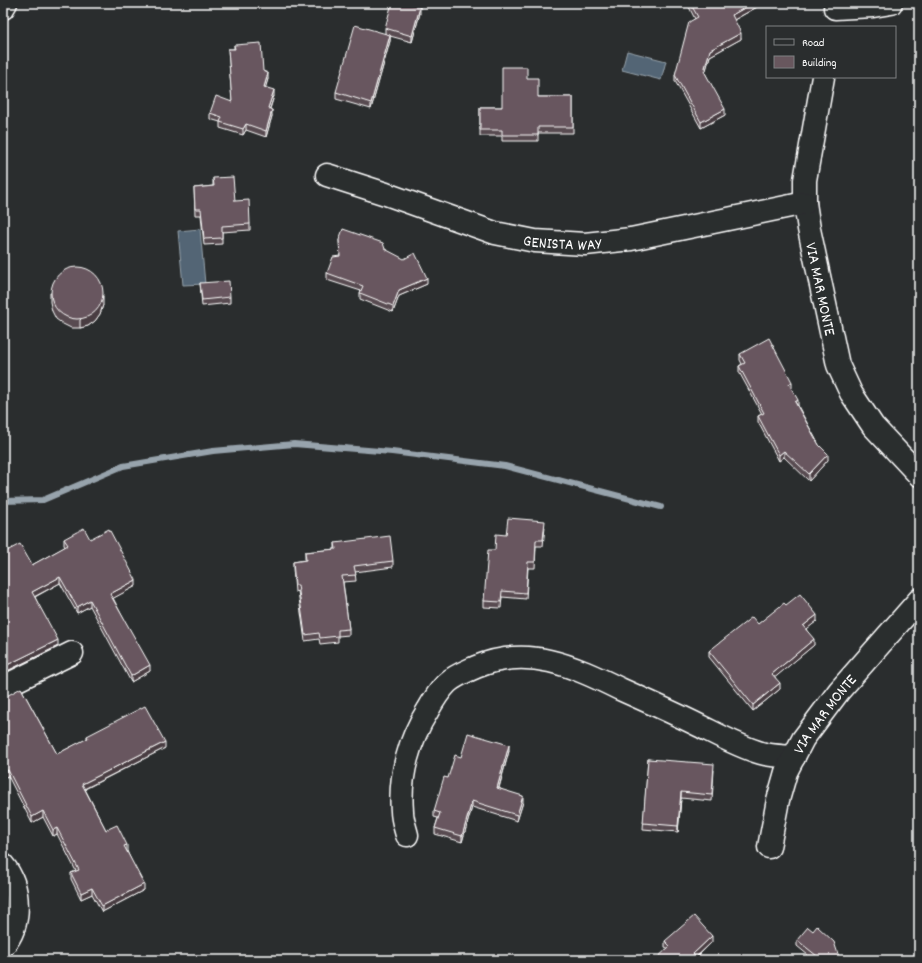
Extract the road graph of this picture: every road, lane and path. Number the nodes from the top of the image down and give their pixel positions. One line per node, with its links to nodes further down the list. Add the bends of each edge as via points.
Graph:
1 (6, 3): 3 (street)
2 (891, 3): 4 (street)
3 (3, 8)
4 (834, 13)
5 (823, 78): 7 (street, VIA MAR MONTE, via 805,180)
6 (327, 175): 7 (street, GENISTA WAY, via 495,233 535,241 585,244 632,239)
7 (805, 203): 8 (street, VIA MAR MONTE, via 838,365 851,393 873,426)
8 (919, 475)
9 (919, 600): 12 (street, VIA MAR MONTE, via 839,691 803,740)
10 (72, 653): 11 (street)
11 (3, 687)
12 (794, 757): 13 (street, via 762,753 733,742 564,664 522,657 500,660 478,666 448,682 419,724 408,753 402,786 402,813); 14 (street, VIA MAR MONTE, via 786,772 778,800)
13 (407, 835)
14 (769, 848)
15 (3, 865): 16 (street, via 8,870 14,888 17,908 13,930)
16 (3, 946)

